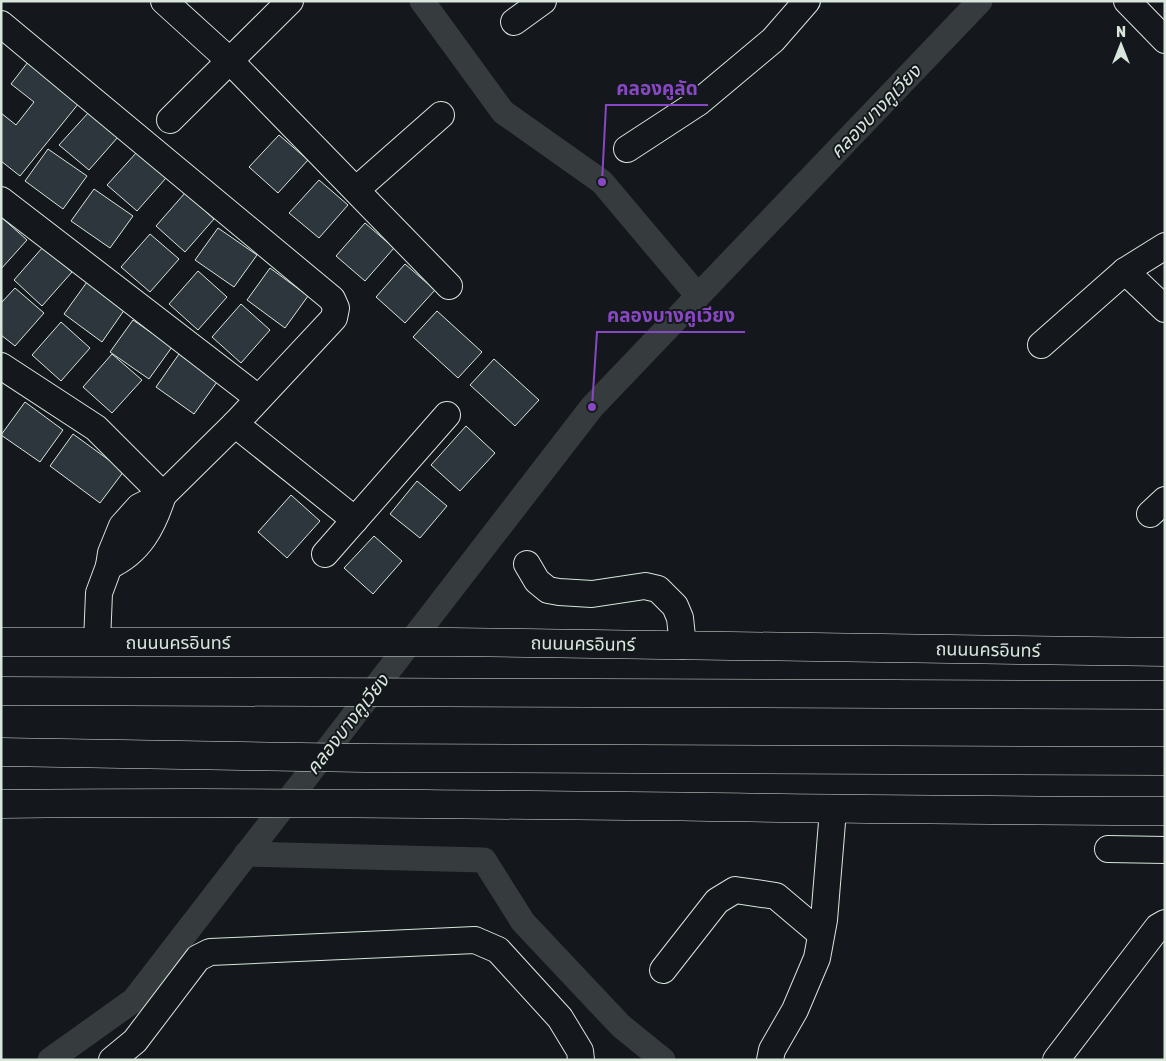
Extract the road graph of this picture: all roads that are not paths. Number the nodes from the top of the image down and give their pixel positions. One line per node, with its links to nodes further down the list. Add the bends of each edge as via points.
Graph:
1 (164, 1): 9 (street)
2 (290, 1): 9 (street)
3 (543, 1): 6 (street)
4 (807, 1): 12 (street, via 773,40 699,102)
5 (1127, 1): 8 (street)
6 (514, 22)
7 (1, 24): 21 (street, via 335,303 337,313 334,318)
8 (1164, 37)
9 (229, 60): 11 (street); 13 (street)
10 (441, 115): 13 (street)
11 (170, 120)
12 (627, 149)
13 (357, 189): 17 (street)
14 (1, 200): 21 (street)
15 (1165, 246): 16 (street)
16 (1125, 271): 18 (street); 19 (street)
17 (449, 286)
18 (1165, 309)
19 (1041, 345)
20 (1, 366): 24 (street, via 96,428)
21 (258, 398): 23 (street)
22 (447, 415): 25 (street)
23 (236, 424): 24 (street); 25 (street)
24 (163, 495): 31 (street, via 145,538 126,558 109,566 99,593)
25 (355, 520): 26 (street)
26 (326, 554)
27 (527, 564): 32 (street, via 537,581 548,590 592,594 645,586 658,589 675,606 680,618)
28 (1, 631): 30 (street)
29 (1, 642): 30 (main road, ถนนนครอินทร์)
30 (37, 642): 31 (main road, ถนนนครอินทร์)
31 (97, 642): 32 (main road, ถนนนครอินทร์)
32 (683, 646): 33 (main road, ถนนนครอินทร์)
33 (1165, 652)
34 (1, 691): 35 (main road)
35 (1165, 695)
36 (1, 752): 37 (main road, via 364,758)
37 (1165, 761)
38 (1, 804): 39 (main road, via 327,803)
39 (834, 810): 40 (main road); 44 (street)
40 (1165, 810)
41 (1108, 849): 42 (street)
42 (1165, 850)
43 (1165, 923): 49 (street, via 1158,927)
44 (821, 934): 45 (street, via 776,896 735,890 717,901); 48 (street, via 808,982 772,1050)
45 (663, 970)
46 (112, 1060): 47 (street, via 136,1041 198,958 210,952 475,940 498,950 560,1018 577,1045)
47 (581, 1060)
48 (770, 1060)
49 (1056, 1060)

